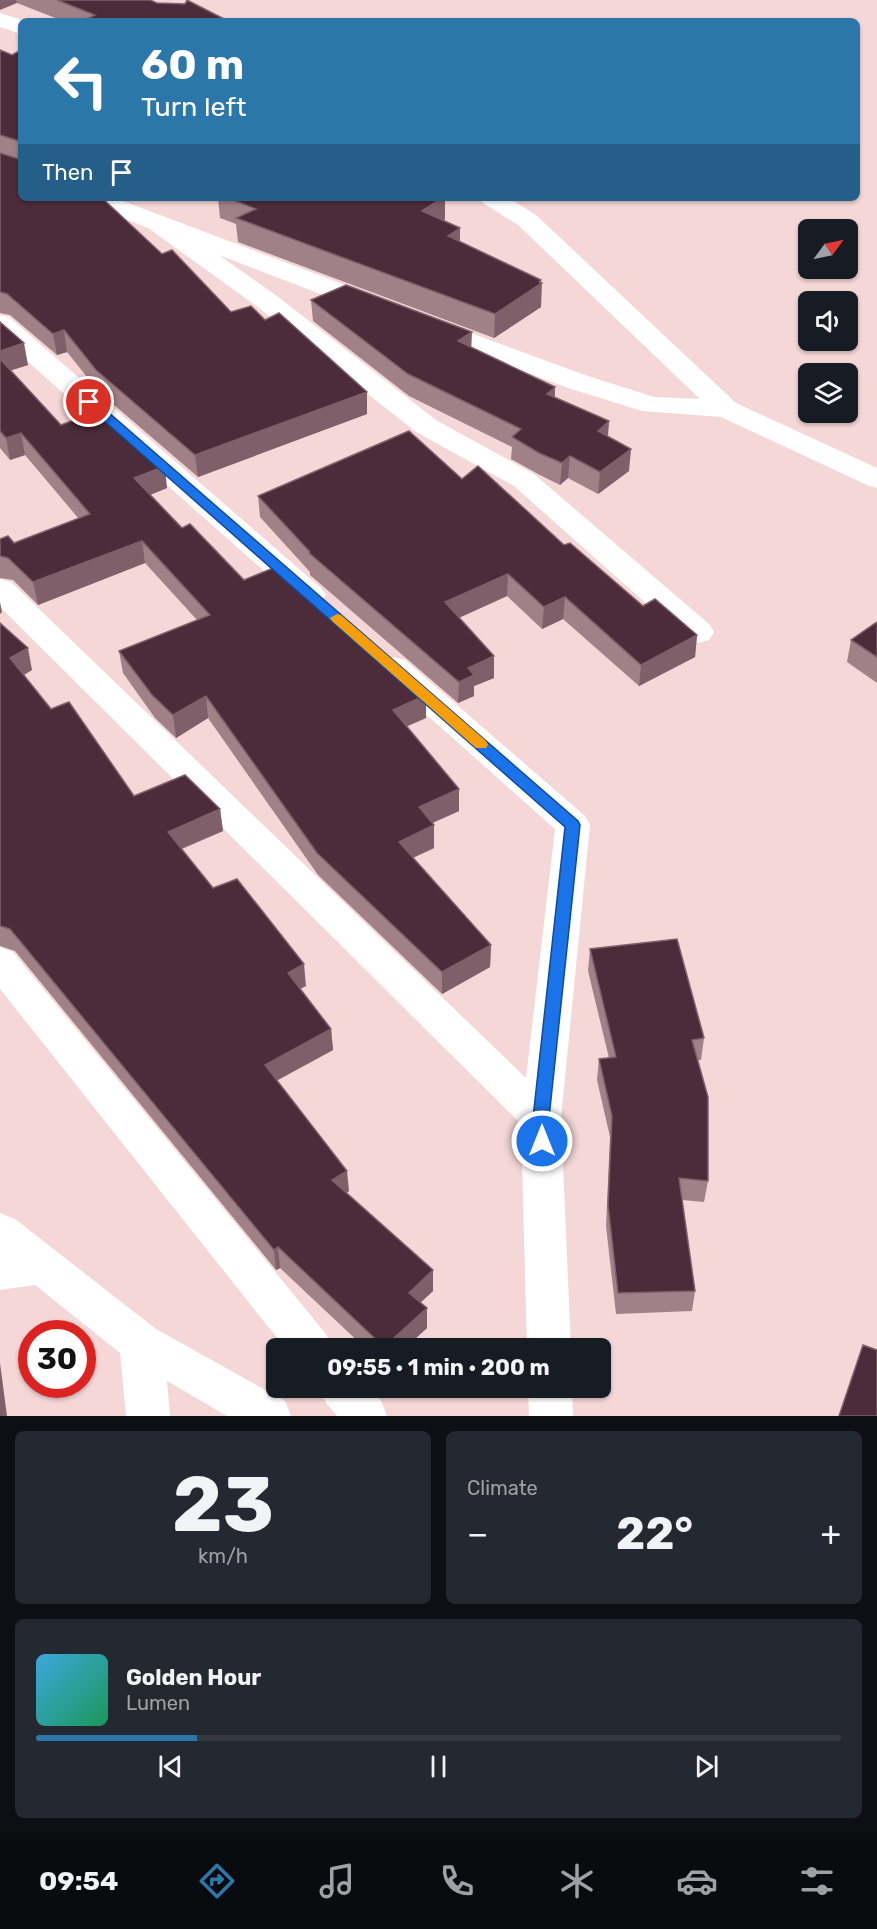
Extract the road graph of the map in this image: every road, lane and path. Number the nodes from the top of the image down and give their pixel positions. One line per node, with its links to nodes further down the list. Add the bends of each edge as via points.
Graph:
1 (0, 20): 2 (street)
2 (18, 26)
3 (100, 201): 5 (street)
4 (497, 201): 7 (street, via 527,220)
5 (156, 222): 7 (street, via 575,381 652,405); 11 (street, via 268,302 426,426 524,480)
6 (0, 323): 10 (street)
7 (726, 409): 8 (street)
8 (877, 479)
9 (0, 590): 14 (street)
10 (331, 614)
11 (699, 632)
12 (367, 645): 14 (street, via 573,825)
13 (0, 962): 18 (street)
14 (541, 1118): 19 (street)
15 (0, 1232): 16 (street)
16 (42, 1265): 17 (street); 20 (street)
17 (0, 1271)
18 (303, 1338)
19 (549, 1338)
20 (141, 1343): 23 (street); 24 (street)
21 (350, 1398): 25 (street)
22 (550, 1398): 26 (street)
23 (148, 1416)
24 (269, 1416)
25 (365, 1416)
26 (551, 1416)

